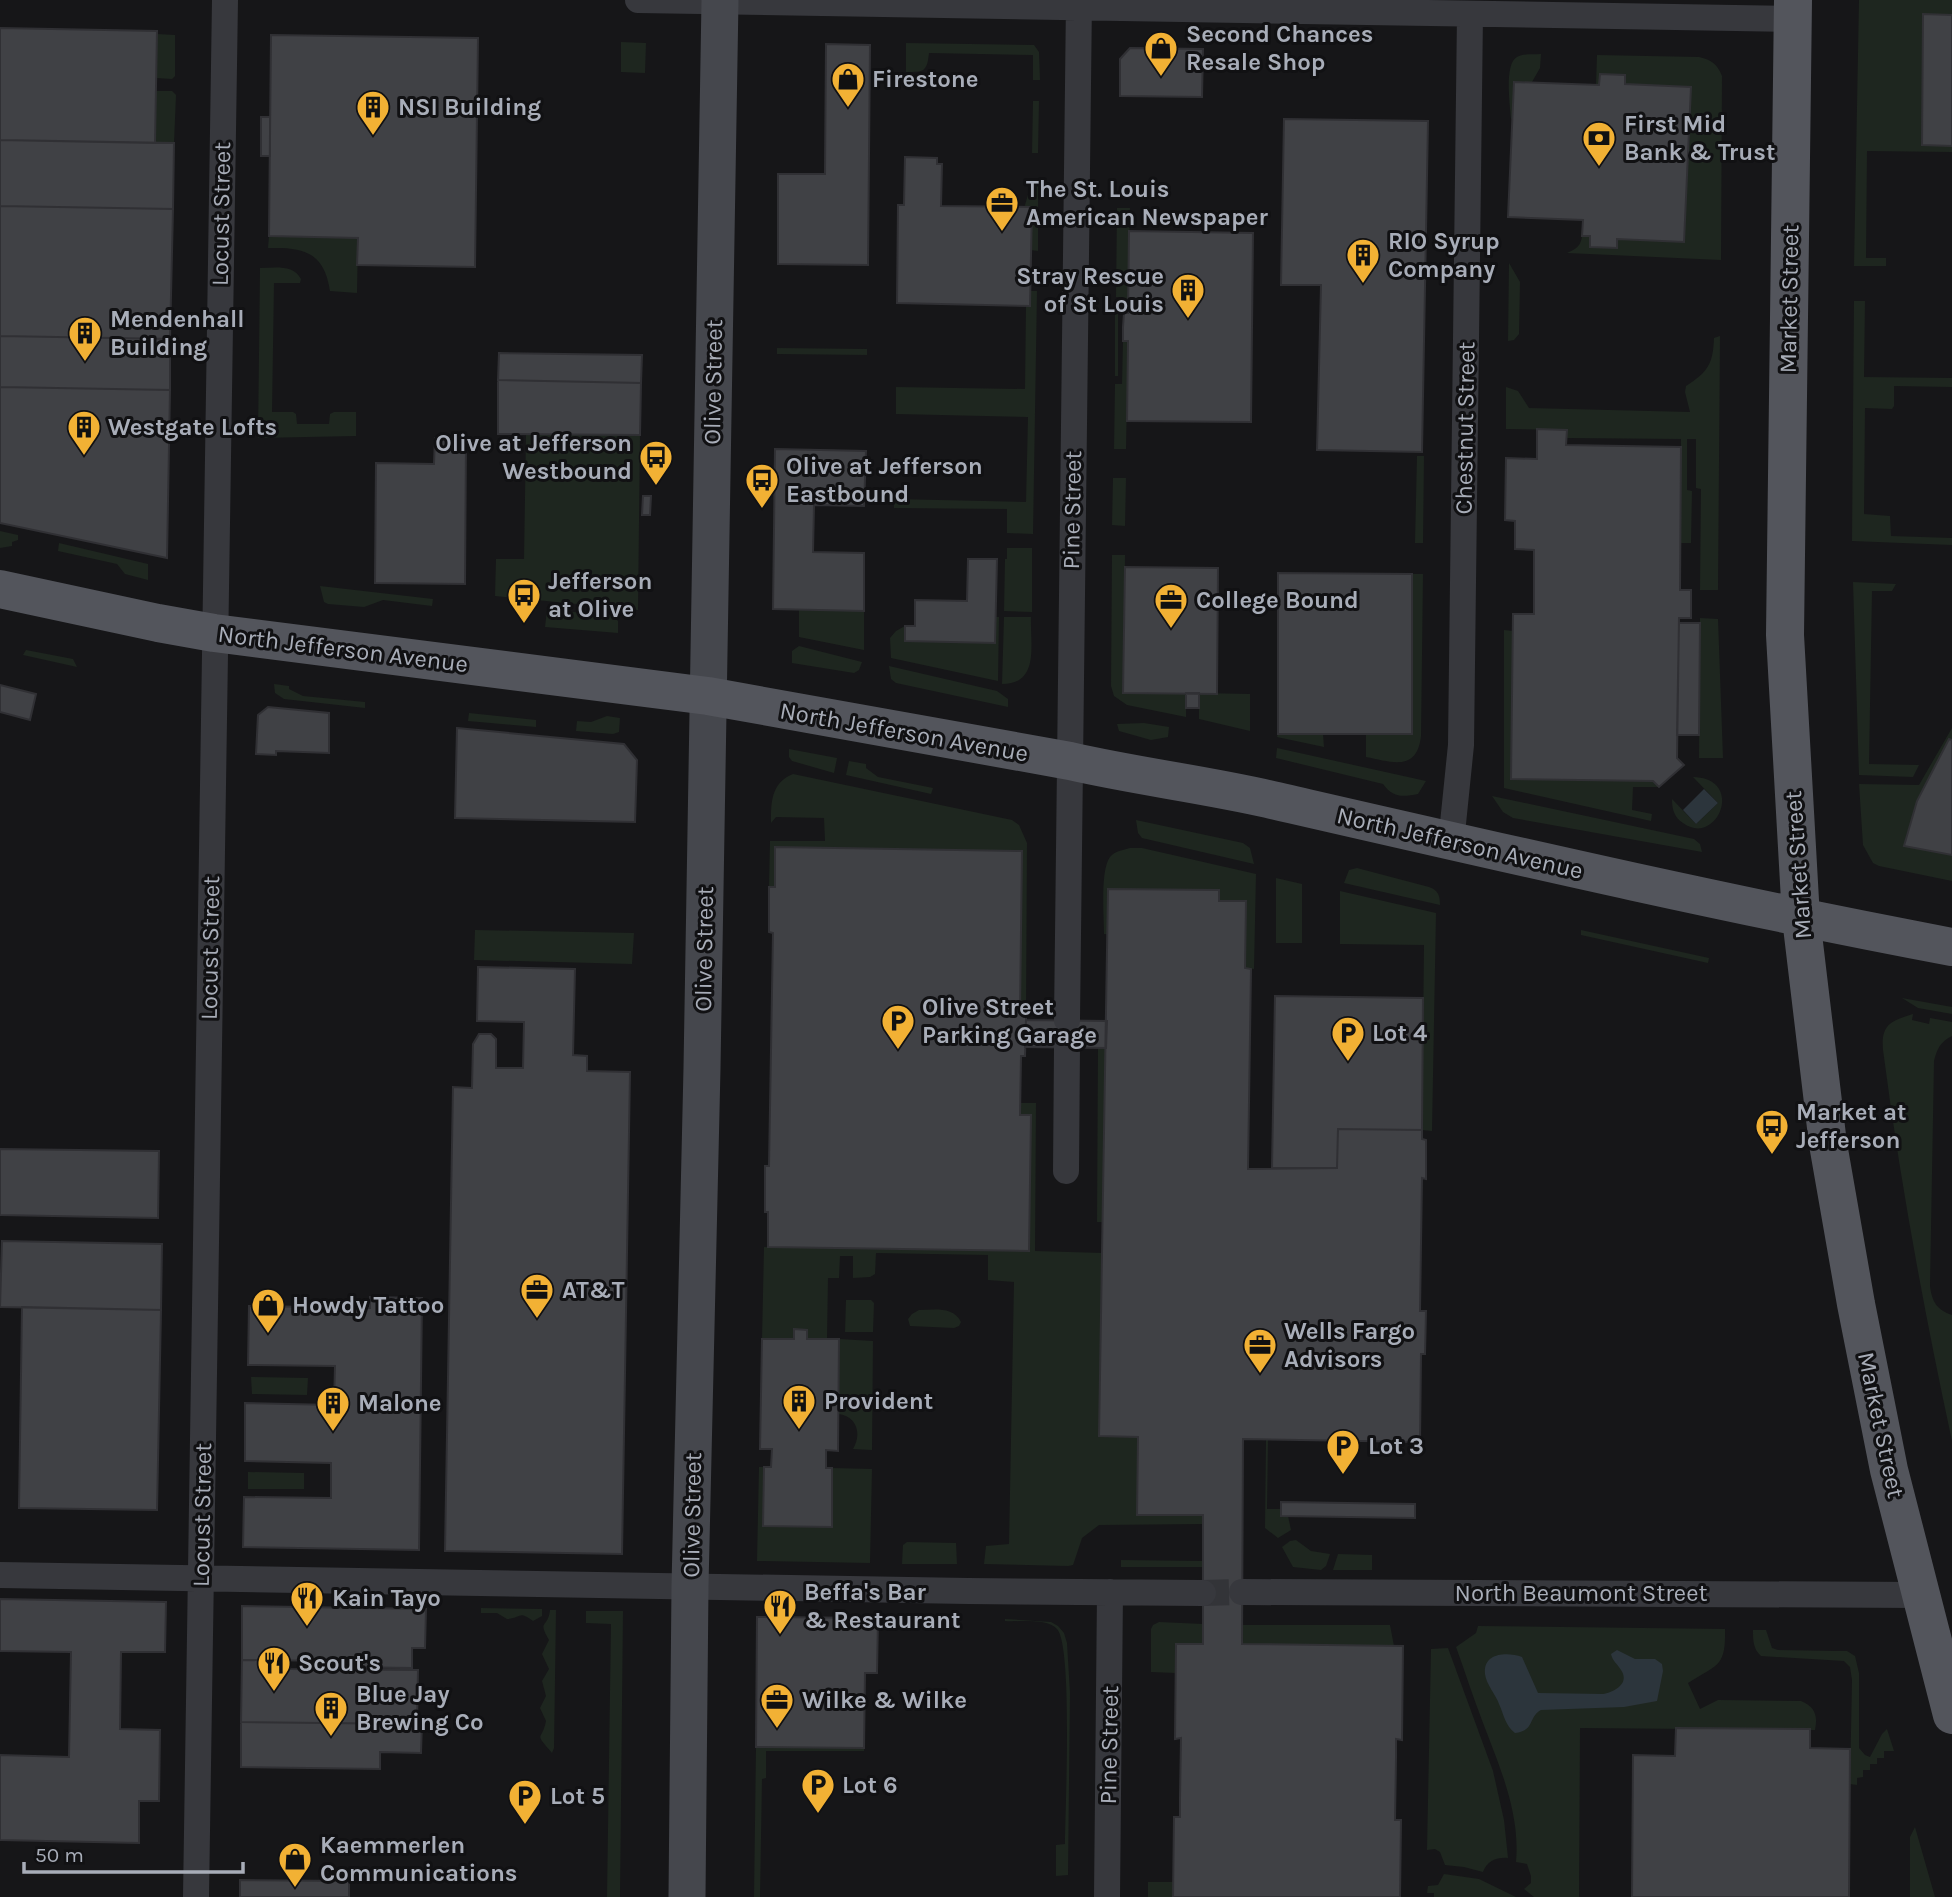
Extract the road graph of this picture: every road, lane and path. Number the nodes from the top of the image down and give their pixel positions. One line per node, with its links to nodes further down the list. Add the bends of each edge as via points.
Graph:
1 (225, 0): 8 (street, Locust Street)
2 (638, 0): 3 (street)
3 (720, 1): 4 (street); 9 (main road, Olive Street)
4 (1079, 4): 6 (street); 10 (street, Pine Street)
5 (1793, 10): 6 (street); 12 (main road, Market Street, via 1785,635)
6 (1470, 14): 11 (street, Chestnut Street, via 1461,745)
7 (0, 589): 8 (main road, North Jefferson Avenue)
8 (214, 633): 9 (main road, North Jefferson Avenue); 18 (street, Locust Street)
9 (708, 696): 10 (main road, North Jefferson Avenue); 19 (main road, Olive Street)
10 (1070, 761): 11 (main road, North Jefferson Avenue, via 1262,798); 14 (street, Pine Street)
11 (1451, 842): 12 (main road, North Jefferson Avenue)
12 (1801, 918): 13 (main road, North Jefferson Avenue); 23 (main road, Market Street, via 1828,1144 1856,1304)
13 (1952, 947)
14 (1067, 1020)
15 (1067, 1047): 16 (street)
16 (1066, 1171)
17 (0, 1575): 18 (street)
18 (201, 1578): 19 (street); 25 (street, Locust Street)
19 (690, 1586): 20 (street); 26 (main road, Olive Street)
20 (1110, 1592): 22 (street); 27 (street, Pine Street)
21 (1242, 1592): 23 (street, North Beaumont Street)
22 (1203, 1593)
23 (1920, 1595): 24 (main road, Market Street)
24 (1952, 1715)
25 (196, 1897)
26 (687, 1897)
27 (1107, 1897)

